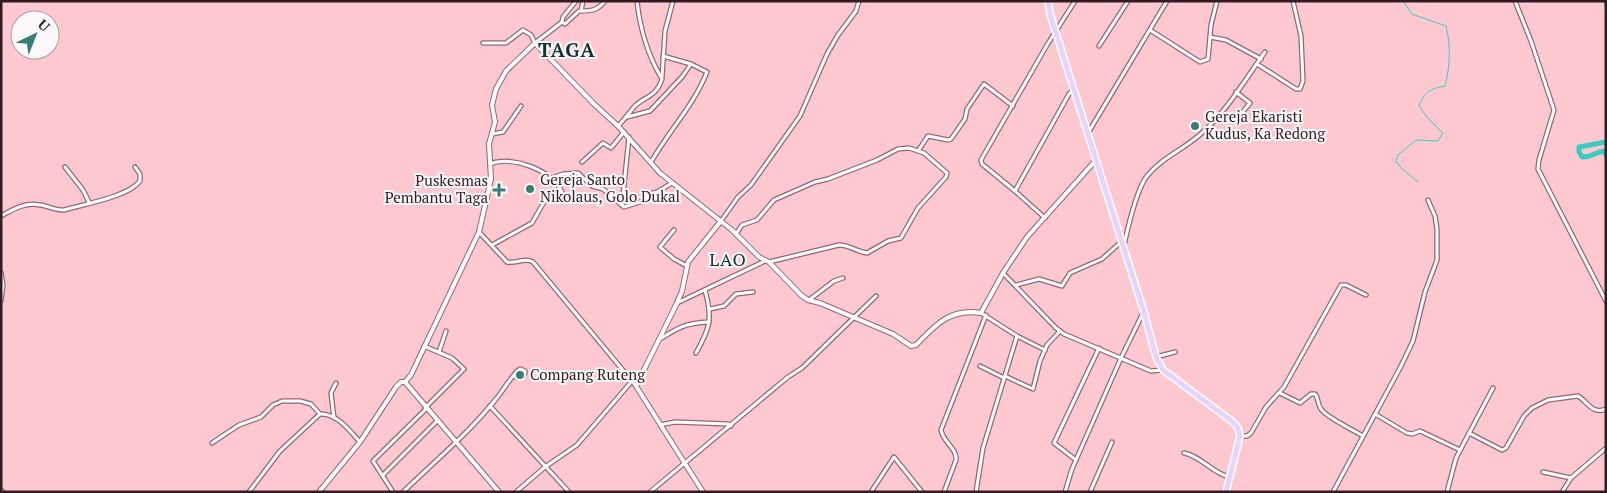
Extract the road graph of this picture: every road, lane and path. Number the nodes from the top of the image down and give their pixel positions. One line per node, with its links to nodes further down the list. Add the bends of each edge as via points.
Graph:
1 (576, 1): 15 (street, via 562,17)
2 (584, 1): 14 (street)
3 (605, 1): 14 (street, via 590,12)
4 (636, 1): 27 (street, via 647,50)
5 (673, 1): 23 (street)
6 (859, 1): 54 (street, via 856,12 827,54 800,116)
7 (1048, 1): 17 (highway)
8 (1075, 1): 17 (street)
9 (1128, 1): 21 (street)
10 (1167, 1): 16 (street)
11 (1217, 1): 18 (street)
12 (1294, 1): 26 (street, via 1302,36 1303,79 1300,89)
13 (1516, 1): 73 (street, via 1554,110 1538,168)
14 (581, 10): 15 (street, via 565,24)
15 (562, 22): 20 (street)
16 (1150, 30): 18 (street, via 1200,62 1208,60); 37 (street)
17 (1056, 31): 28 (highway); 31 (street)
18 (1211, 38): 24 (street, via 1222,39)
19 (483, 43): 20 (street, via 506,43 523,30)
20 (535, 43): 34 (street); 36 (street, via 499,82 492,103 495,122)
21 (1099, 46)
22 (1265, 52): 24 (street)
23 (663, 56): 25 (street); 27 (street)
24 (1260, 59): 26 (street)
25 (691, 64): 33 (street, via 648,112); 42 (street, via 707,74)
26 (1256, 64): 29 (street)
27 (662, 79): 33 (street, via 652,95 635,106)
28 (1075, 90): 37 (highway); 48 (street, via 1069,94)
29 (1236, 92): 32 (street, via 1250,103); 60 (street, via 1204,132 1147,177 1130,219)
30 (521, 106): 36 (street, via 504,132)
31 (1013, 106): 39 (street, via 984,84 951,139 929,135); 48 (street, via 981,162)
32 (1240, 115)
33 (627, 117): 34 (street)
34 (618, 126): 35 (street)
35 (624, 132): 38 (street); 41 (street, via 611,148 603,143)
36 (492, 134): 43 (street)
37 (1088, 134): 40 (highway)
38 (629, 138): 42 (street); 51 (street)
39 (919, 149): 57 (street, via 898,149 774,200 757,220 744,224); 61 (street, via 947,175 918,208 901,238 888,241 868,253 839,245)
40 (1096, 160): 53 (street); 58 (highway)
41 (582, 162)
42 (651, 162): 47 (street)
43 (490, 164): 46 (street, via 500,160 527,165); 56 (street, via 490,190)
44 (136, 166): 50 (street, via 140,180 132,188)
45 (65, 167): 50 (street)
46 (552, 178): 51 (street, via 578,173 592,186 605,190); 59 (street, via 561,193 547,197 531,224)
47 (672, 183): 51 (street, via 643,200); 54 (street)
48 (1015, 191): 53 (street)
49 (1428, 200): 106 (street, via 1437,229 1437,260 1412,341)
50 (89, 202): 52 (street, via 64,210 26,205)
51 (622, 206)
52 (1, 216)
53 (1045, 218): 64 (street)
54 (721, 221): 57 (street); 62 (street)
55 (674, 230): 62 (street, via 660,247)
56 (479, 232): 59 (street); 84 (street)
57 (736, 234): 61 (street)
58 (1121, 242): 60 (highway); 66 (street, via 1102,258 1070,273 1062,286 1039,279)
59 (492, 245): 96 (street, via 508,262 533,262)
60 (1124, 248): 76 (highway)
61 (767, 262): 67 (street); 71 (street)
62 (687, 266): 74 (street)
63 (1, 273): 72 (street)
64 (1003, 273): 66 (street); 77 (street)
65 (843, 278): 71 (street)
66 (1016, 285): 81 (street)
67 (705, 290): 74 (street); 75 (street)
68 (753, 292): 75 (street, via 736,294 725,305)
69 (1366, 295): 101 (street, via 1341,285)
70 (876, 296): 78 (street)
71 (808, 300): 78 (street)
72 (1, 301)
73 (1606, 301)
74 (677, 303): 83 (street)
75 (710, 309): 79 (street)
76 (1144, 312): 90 (highway); 91 (street)
77 (984, 314): 78 (street, via 952,314 914,346); 82 (street); 141 (street, via 941,430 956,455)
78 (854, 318): 110 (street, via 806,365)
79 (709, 322): 83 (street, via 686,325); 89 (street)
80 (446, 331): 87 (street)
81 (1060, 331): 85 (street); 86 (street)
82 (1017, 336): 86 (street); 95 (street)
83 (659, 339): 99 (street)
84 (424, 346): 87 (street); 98 (street)
85 (1099, 348): 91 (street); 121 (street, via 1054,443)
86 (1045, 350): 95 (street, via 1033,389)
87 (439, 352): 103 (street, via 455,359 464,369)
88 (1174, 352): 90 (street)
89 (696, 353)
90 (1156, 357): 93 (highway)
91 (1121, 358): 93 (street, via 1151,371); 121 (street)
92 (980, 366): 95 (street)
93 (1163, 370): 112 (highway, via 1232,422)
94 (513, 376): 102 (street)
95 (1005, 377): 142 (street, via 982,448)
96 (632, 381): 99 (street); 123 (street, via 577,445)
97 (336, 382): 107 (street, via 331,393)
98 (405, 382): 103 (street); 115 (street, via 396,387)
99 (636, 386): 109 (street)
100 (1493, 388): 111 (street)
101 (1280, 393): 112 (street, via 1266,407 1252,433); 113 (street, via 1300,403 1315,394 1324,413)
102 (490, 406): 114 (street); 123 (street)
103 (426, 408): 108 (street); 125 (street, via 373,461)
104 (1606, 409): 111 (street, via 1594,409 1578,396 1548,400 1528,411 1502,450)
105 (320, 414): 107 (street); 117 (street, via 311,404 282,401 261,417 239,425); 129 (street, via 280,451)
106 (1375, 414): 113 (street); 119 (street, via 1407,433 1420,431)
107 (334, 418): 115 (street)
108 (437, 421): 114 (street); 125 (street)
109 (660, 425): 110 (street, via 674,422); 122 (street)
110 (731, 426): 122 (street)
111 (1469, 433): 119 (street)
112 (1240, 436): 126 (highway)
113 (1363, 436): 146 (street)
114 (456, 441): 132 (street); 133 (street)
115 (360, 442): 130 (street)
116 (1112, 442): 144 (street)
117 (212, 443)
118 (1606, 448): 127 (street)
119 (1460, 450): 147 (street)
120 (1184, 453): 126 (street)
121 (1076, 460): 143 (street)
122 (685, 464): 136 (street); 137 (street)
123 (545, 467): 134 (street); 135 (street)
124 (1543, 472): 127 (street)
125 (383, 475): 131 (street)
126 (1229, 477): 145 (highway)
127 (1572, 478): 148 (street)
128 (874, 488): 138 (street); 139 (street); 140 (street, via 894,457)
129 (249, 492)
130 (319, 492)
131 (392, 492)
132 (403, 492)
133 (499, 492)
134 (516, 492)
135 (569, 492)
136 (650, 492)
137 (703, 492)
138 (871, 492)
139 (877, 492)
140 (922, 492)
141 (944, 492)
142 (976, 492)
143 (1065, 492)
144 (1090, 492)
145 (1226, 492)
146 (1333, 492)
147 (1447, 492)
148 (1562, 492)

